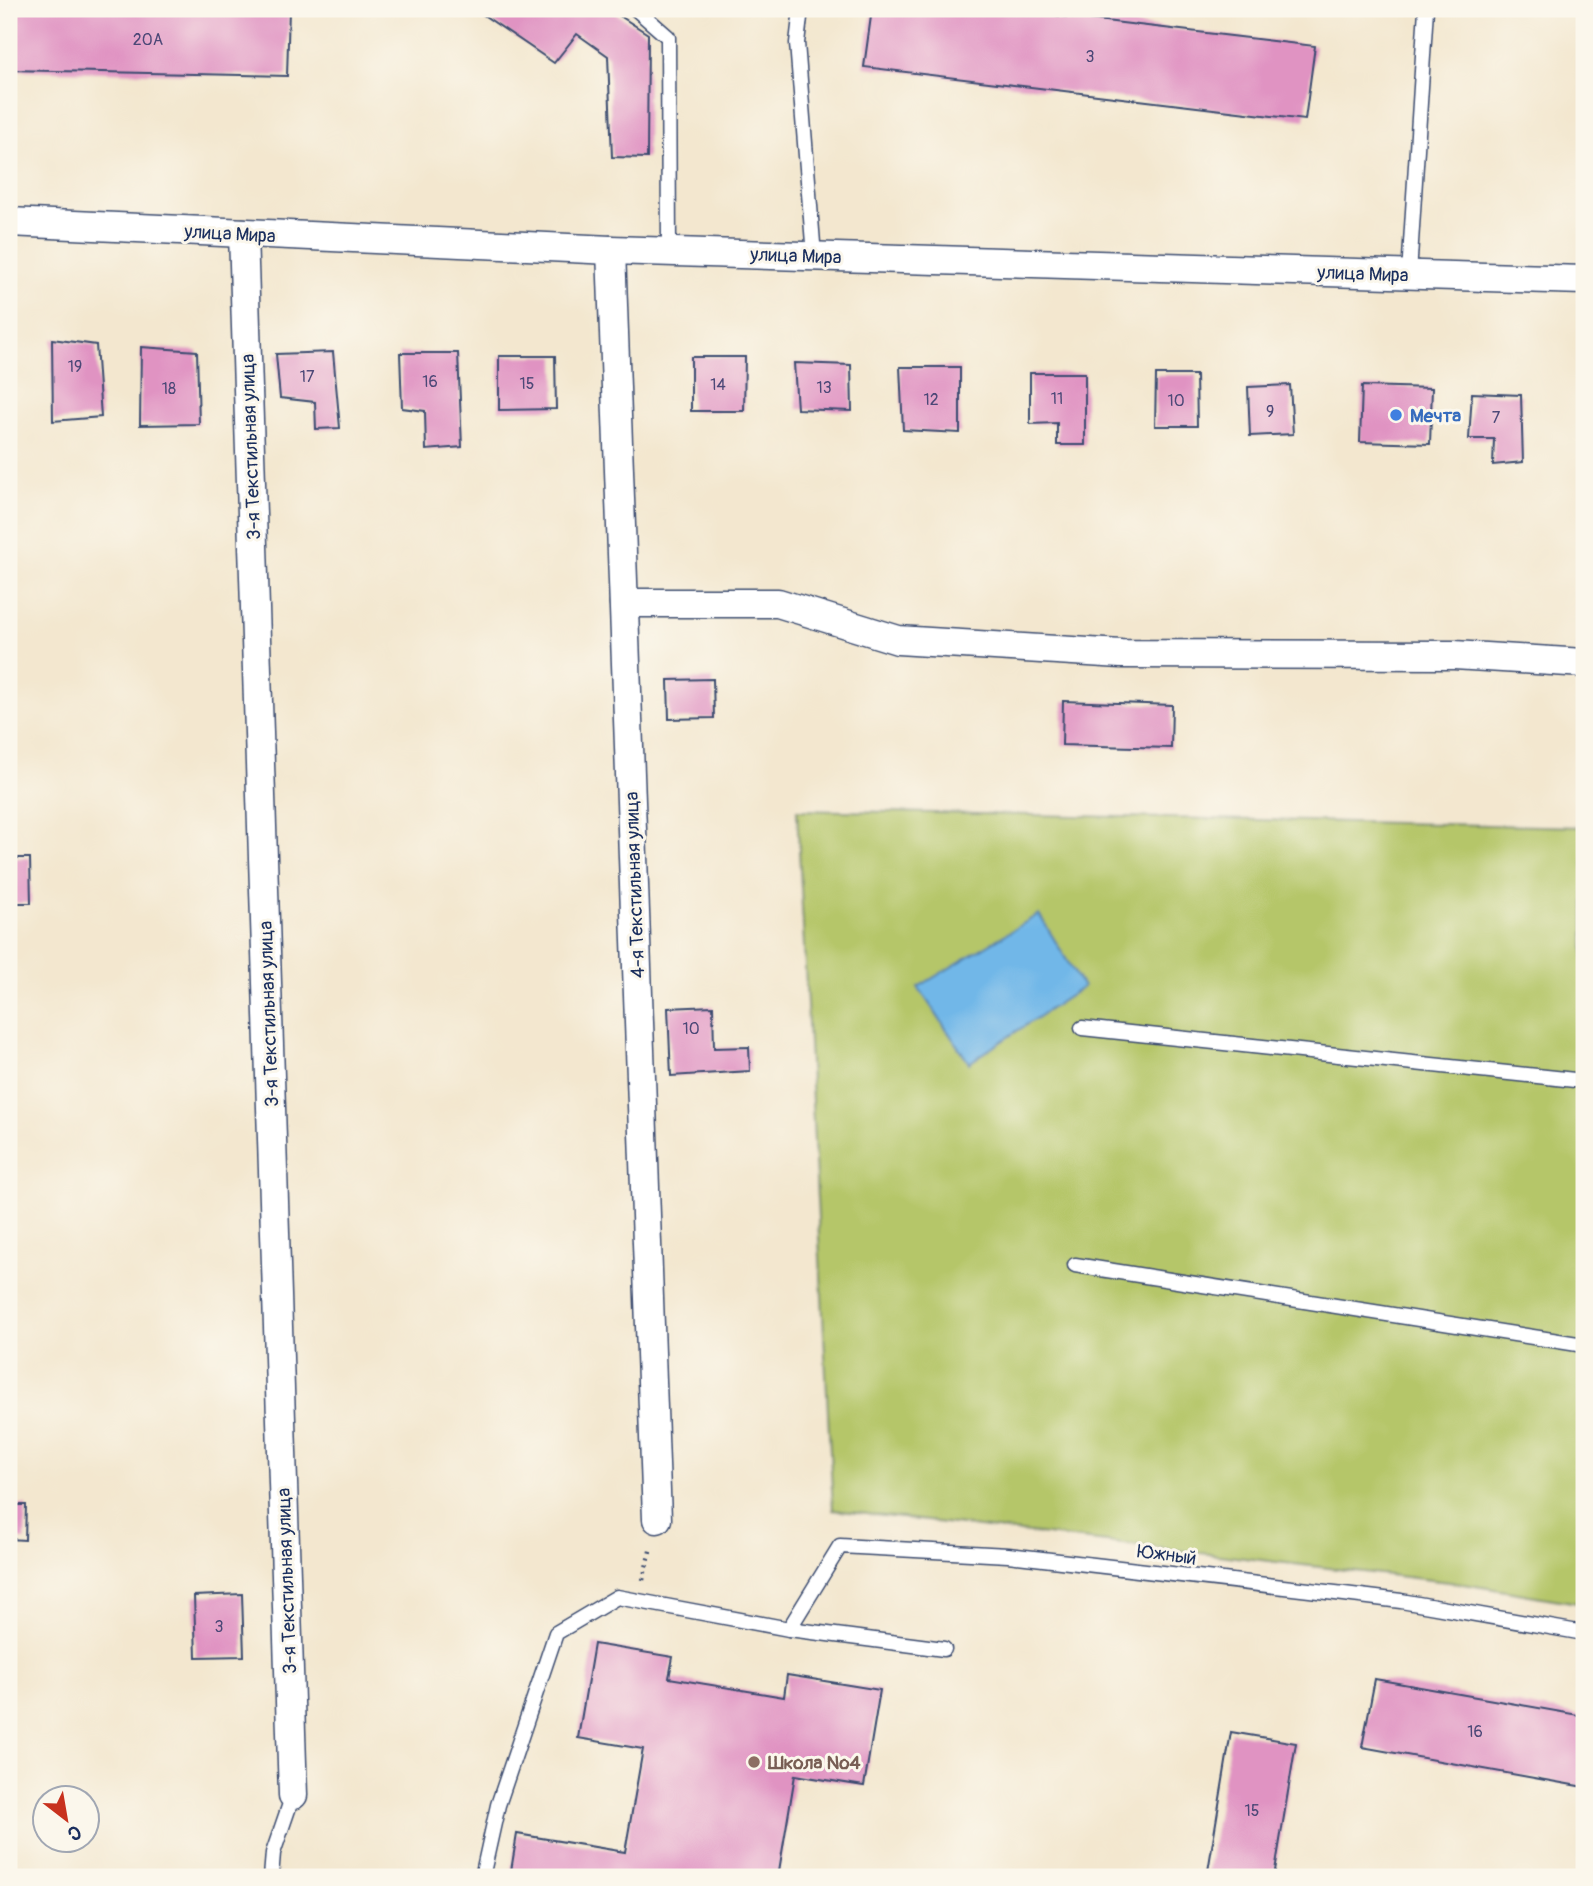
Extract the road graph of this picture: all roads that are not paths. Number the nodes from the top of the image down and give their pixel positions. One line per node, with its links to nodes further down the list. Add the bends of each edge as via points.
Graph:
1 (636, 9): 7 (lane, via 668,37)
2 (801, 9): 8 (lane, via 797,43)
3 (1426, 9): 9 (lane)
4 (9, 222): 5 (street, улица Мира)
5 (243, 233): 6 (street, улица Мира); 21 (street, 3-я Текстильная улица)
6 (611, 250): 7 (street, улица Мира); 11 (street, 4-я Текстильная улица)
7 (669, 251): 8 (street, улица Мира)
8 (814, 256): 9 (street, улица Мира)
9 (1409, 274): 10 (street, улица Мира)
10 (1584, 280)
11 (624, 603): 12 (street, via 778,603 898,640 1121,654 1454,655); 17 (street, 4-я Текстильная улица)
12 (1584, 663)
13 (1082, 1028): 14 (lane)
14 (1584, 1081)
15 (1075, 1265): 16 (lane)
16 (1584, 1345)
17 (657, 1519)
18 (789, 1629): 19 (lane, Южный, via 840,1546 1008,1555 1401,1601); 20 (lane); 23 (lane, via 617,1597 556,1633 498,1805)
19 (1584, 1633)
20 (944, 1649)
21 (293, 1795): 22 (lane, via 273,1853)
22 (271, 1877)
23 (482, 1877)

